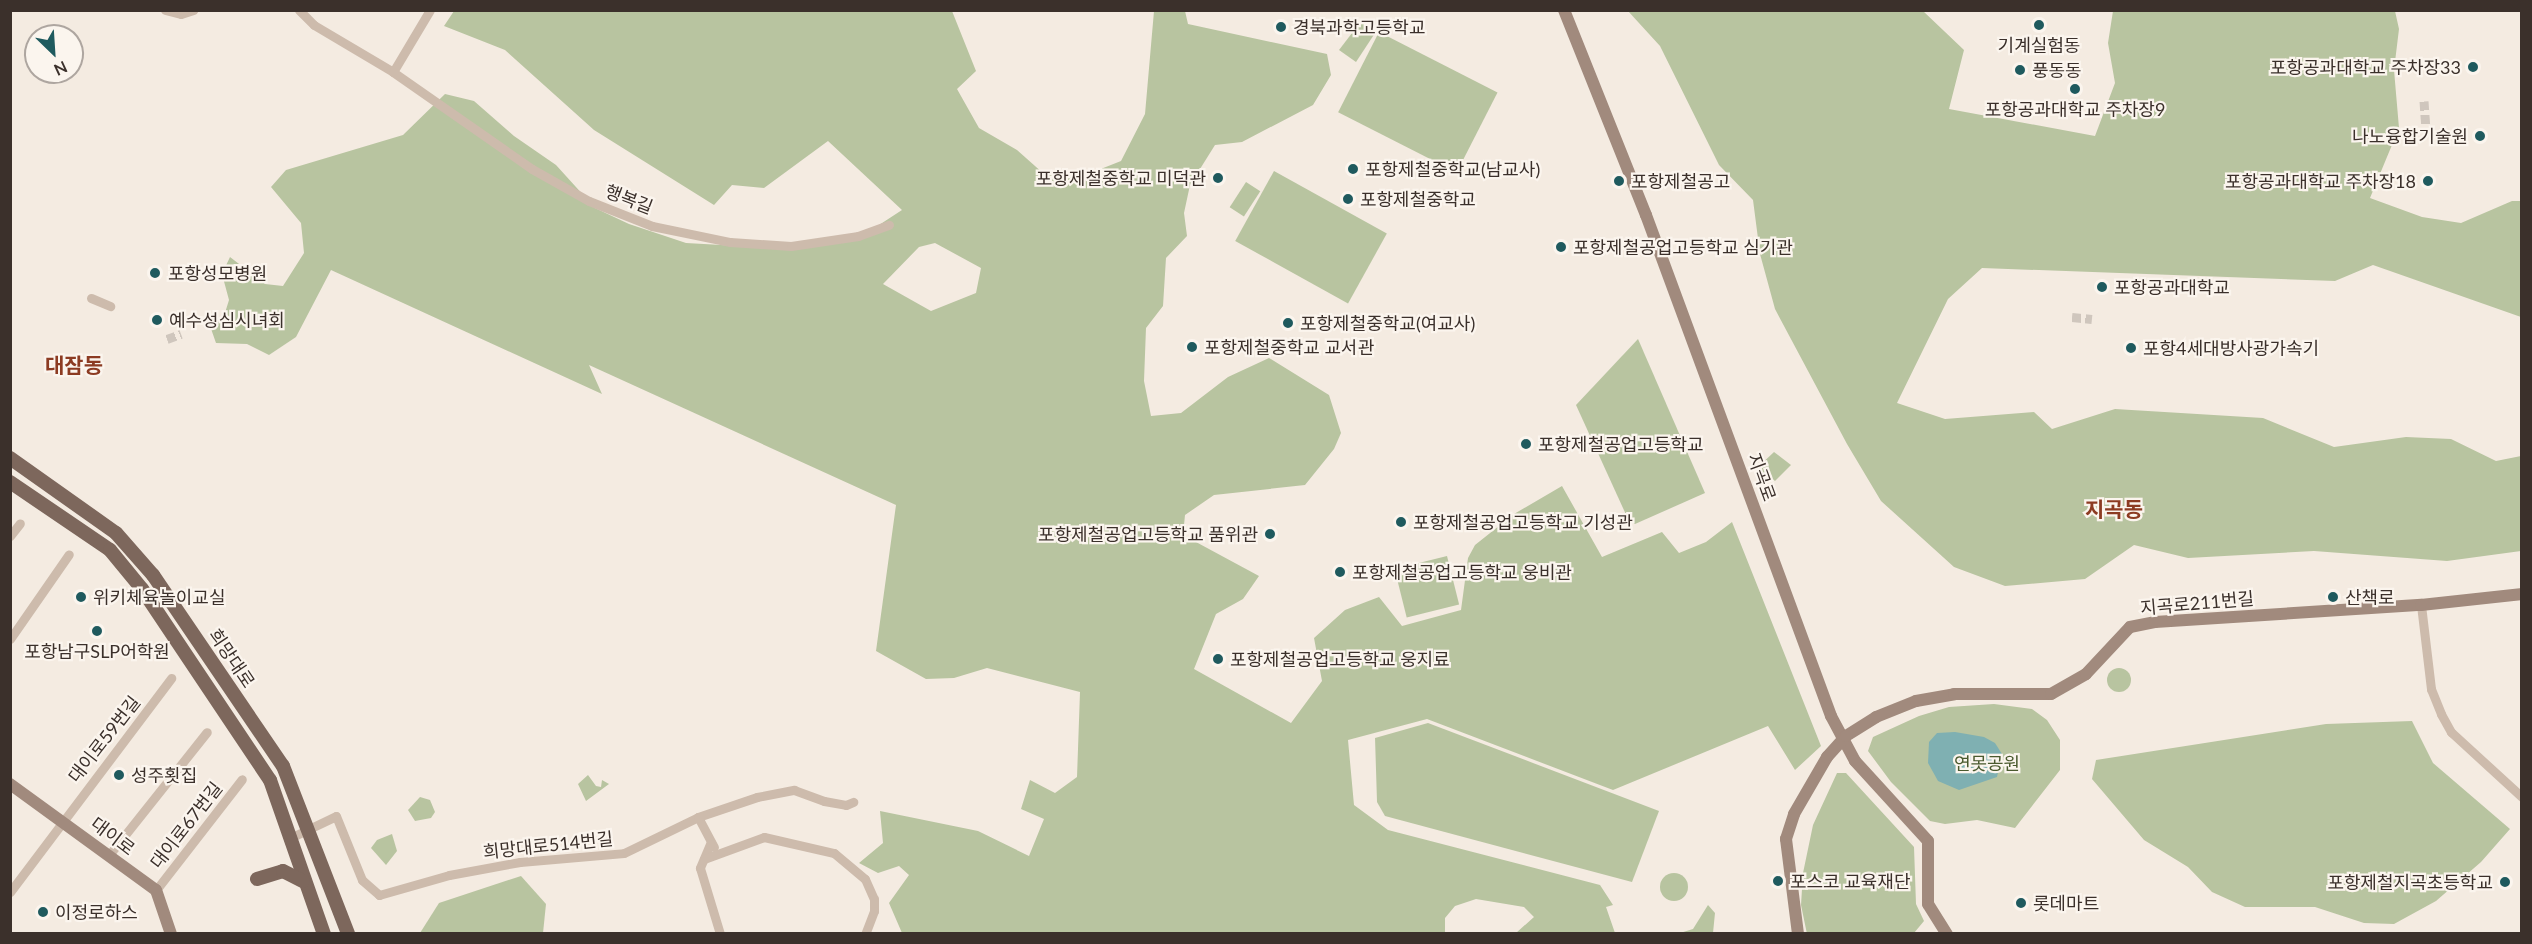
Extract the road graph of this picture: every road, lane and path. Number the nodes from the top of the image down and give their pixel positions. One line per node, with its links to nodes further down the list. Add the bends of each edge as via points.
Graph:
1 (165, 10): 2 (street, via 181,14)
2 (193, 10)
3 (299, 10): 6 (street, 행복길, via 314,25)
4 (430, 10): 6 (street)
5 (1564, 10): 20 (main road, 지곡로, via 1646,215)
6 (393, 72): 7 (street, 행복길, via 532,169 589,201 652,226 730,242 791,246 858,236)
7 (889, 225)
8 (91, 298): 9 (street)
9 (110, 306)
10 (10, 458): 27 (main road, 희망대로, via 116,533 153,575 279,760)
11 (10, 482): 28 (main road, 희망대로, via 110,550 142,589 260,762 270,780)
12 (20, 523): 13 (street)
13 (10, 536)
14 (69, 554): 17 (street)
15 (2522, 594): 16 (main road, 지곡로211번길)
16 (2421, 605): 20 (main road, 지곡로211번길, via 2154,622 2130,627 2086,674 2051,694 1986,692 1924,699 1864,723); 23 (street, via 2431,689 2441,714 2451,732)
17 (10, 639)
18 (171, 678): 26 (street, 대이로59번길)
19 (207, 732): 31 (street)
20 (1842, 742): 37 (main road, 지곡로, via 1928,842 1928,904); 43 (main road, 지곡로211번길, via 1803,794 1786,839)
21 (242, 780): 35 (street, 대이로67번길)
22 (10, 784): 26 (main road, 대이로)
23 (2522, 797)
24 (853, 802): 25 (street, 희망대로514번길, via 846,805 824,801 794,790 757,797)
25 (698, 817): 27 (street, 희망대로514번길, via 624,853 520,862 449,875 379,895 362,880 336,816); 29 (street)
26 (61, 819): 31 (main road, 대이로); 36 (street, 대이로59번길)
27 (308, 831): 28 (street, 희망대로514번길); 40 (main road, 희망대로)
28 (288, 839): 34 (main road, 희망대로)
29 (710, 844): 30 (street); 32 (street)
30 (720, 851): 32 (street); 42 (street, via 764,837 834,853 865,879 874,899 874,911)
31 (109, 855): 35 (main road, 대이로)
32 (704, 859): 41 (street, via 700,868)
33 (257, 879): 34 (main road, via 283,871)
34 (303, 881): 39 (main road, 희망대로)
35 (156, 891): 38 (main road)
36 (10, 892)
37 (1943, 932)
38 (171, 933)
39 (324, 933)
40 (348, 933)
41 (720, 933)
42 (865, 933)
43 (1798, 933)

